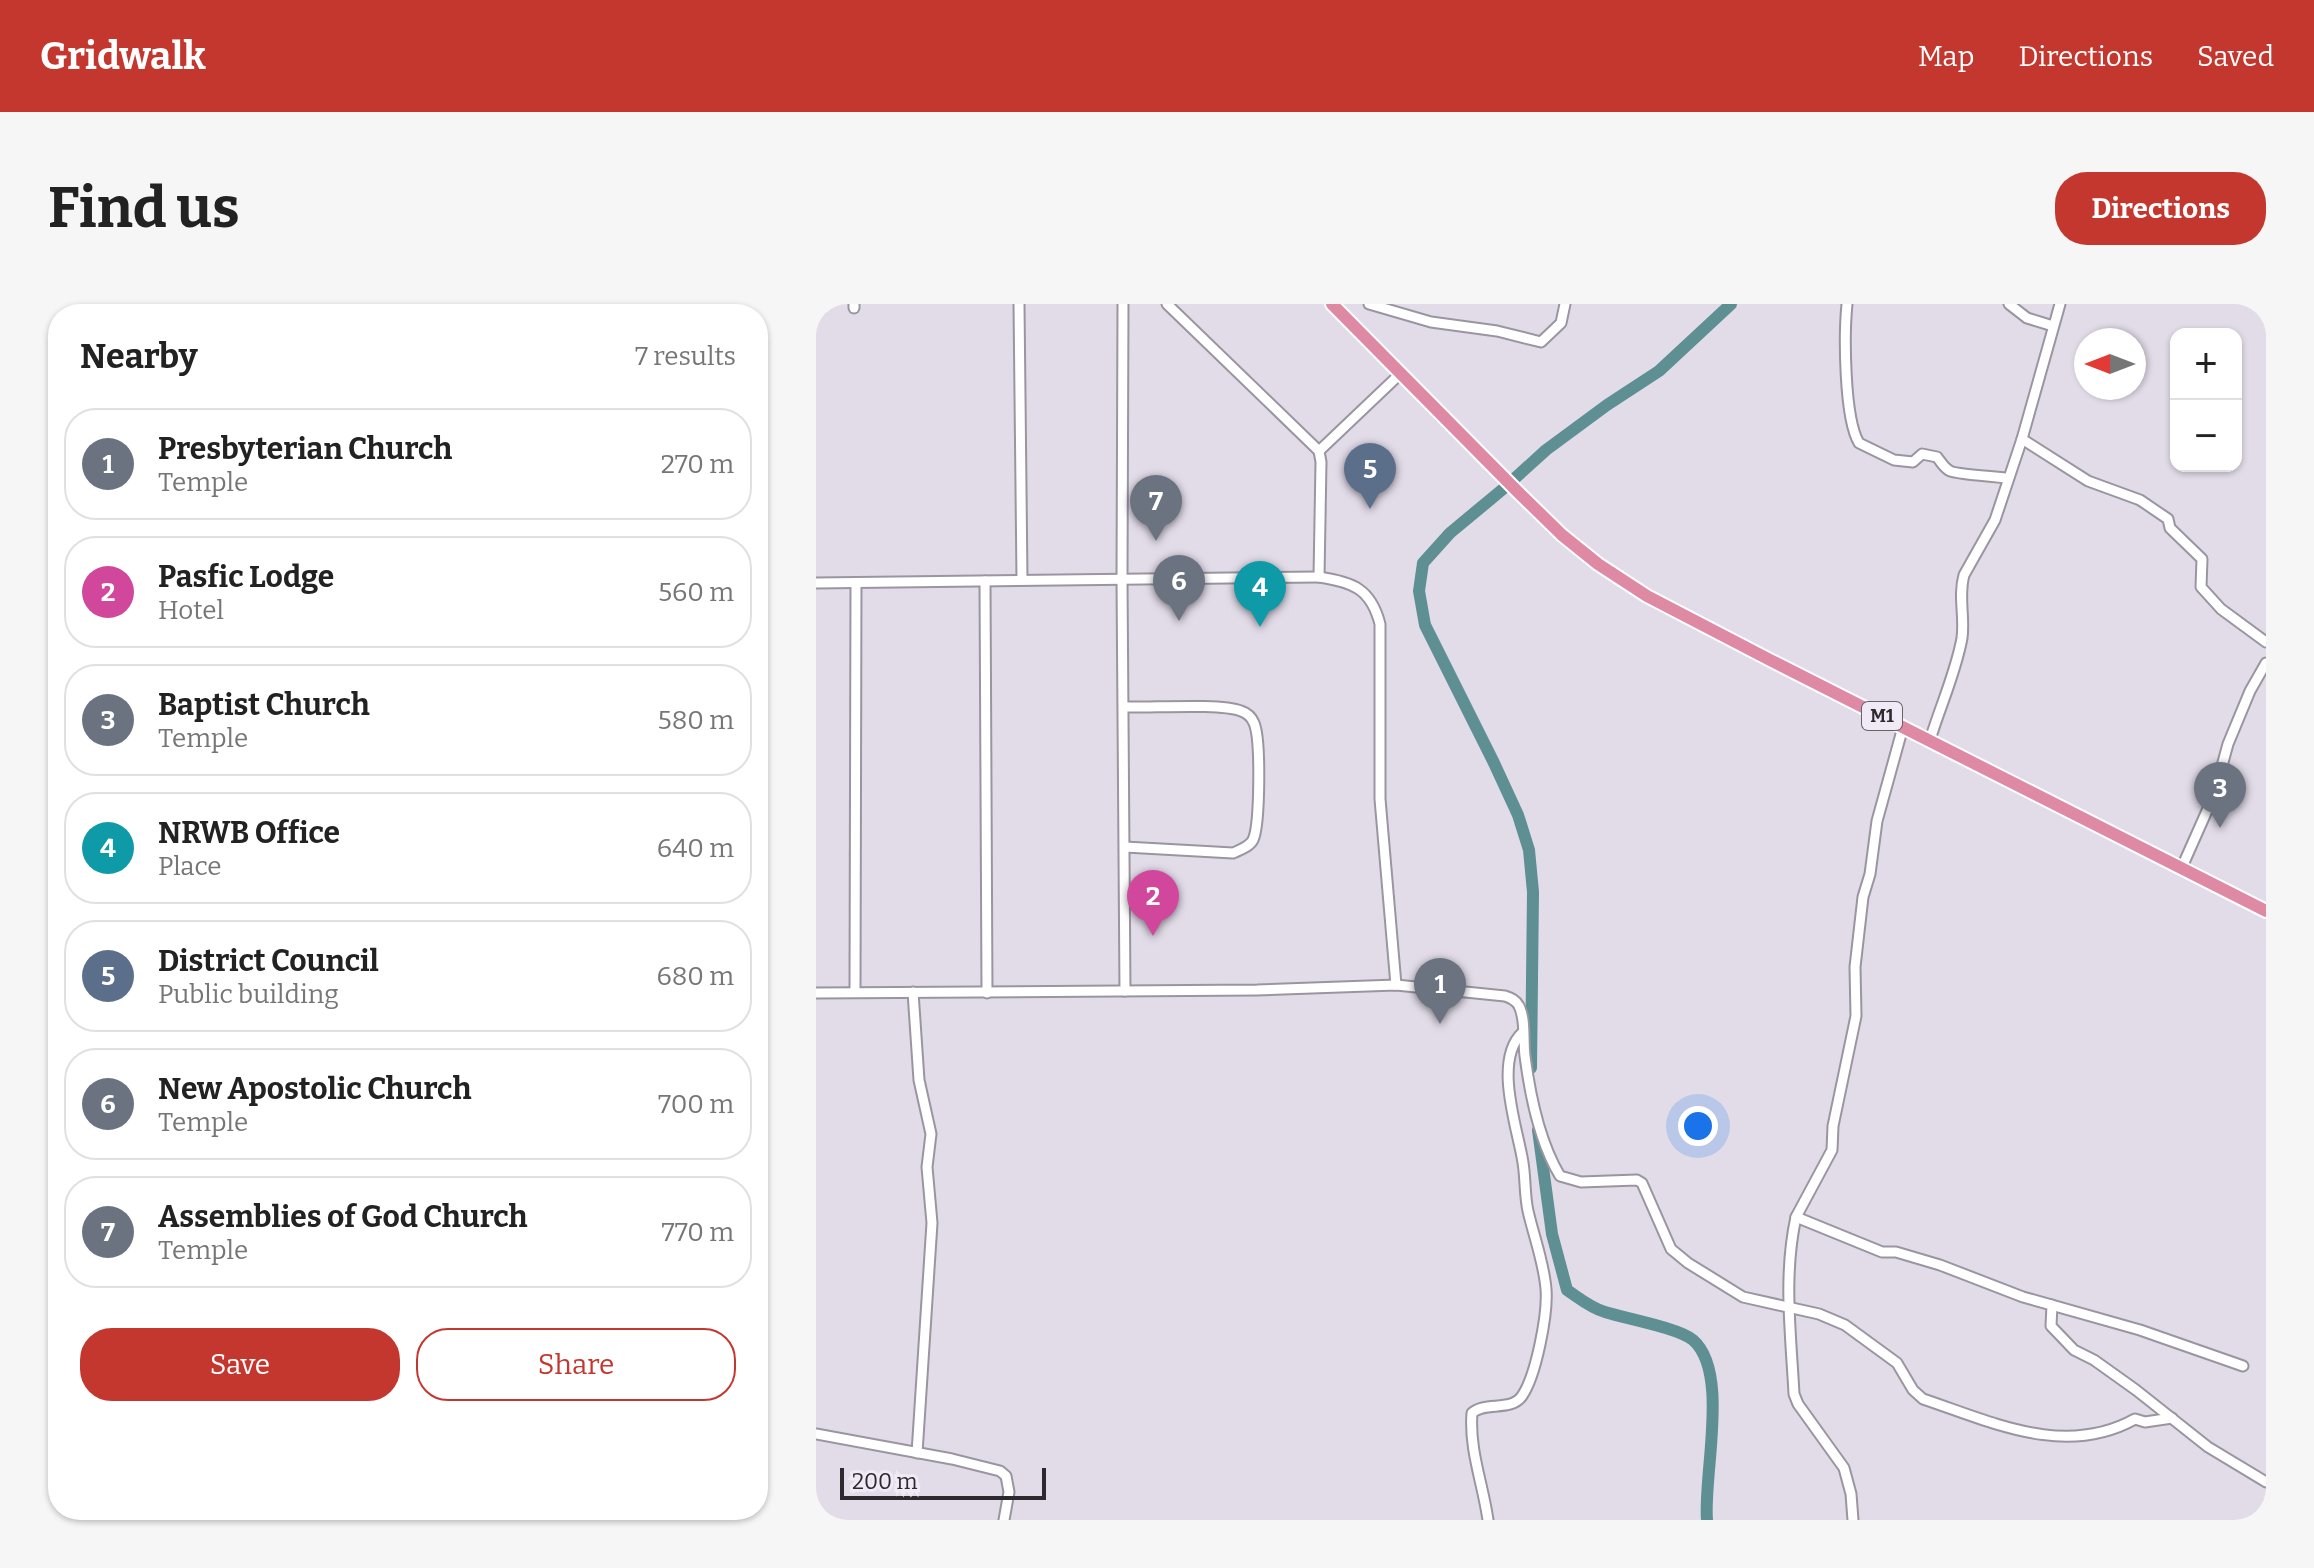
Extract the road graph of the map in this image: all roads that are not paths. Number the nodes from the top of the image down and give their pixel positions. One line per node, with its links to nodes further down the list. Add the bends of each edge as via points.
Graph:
1 (1019, 304): 17 (street)
2 (1123, 304): 16 (street)
3 (1167, 304): 13 (street)
4 (1332, 304): 11 (highway, M1)
5 (1369, 304): 6 (street, via 1431,322 1541,342 1561,323)
6 (1565, 304)
7 (1847, 304): 14 (street, via 1847,386 1859,443 1894,460 1913,462 1922,454 1937,457 1955,473)
8 (2009, 304): 10 (street, via 2027,318)
9 (2060, 304): 10 (street)
10 (2053, 326): 12 (street)
11 (1400, 374): 13 (street); 24 (highway, M1, via 1574,544 1647,596)
12 (2022, 439): 14 (street); 21 (street, via 2088,481 2140,500 2168,519 2170,528 2202,559 2201,587)
13 (1319, 451): 15 (street)
14 (2008, 478): 25 (street, via 1995,520 1961,585 1961,643)
15 (1319, 577): 16 (street); 29 (street, via 1361,589 1376,608 1380,624 1380,799)
16 (1122, 579): 17 (street); 23 (street)
17 (1022, 580): 18 (street)
18 (985, 581): 20 (street); 34 (street)
19 (816, 583): 20 (street)
20 (856, 583): 31 (street)
21 (2266, 642)
22 (2266, 663): 27 (street, via 2228,744 2214,795)
23 (1124, 707): 26 (street); 26 (street, via 1220,708 1250,716 1257,737 1259,791 1254,838 1233,853)
24 (1903, 727): 25 (highway, M1); 36 (street, via 1879,811 1863,897 1856,1016 1832,1150)
25 (1930, 740): 27 (highway, M1)
26 (1125, 847): 30 (street)
27 (2182, 867): 28 (highway, M1)
28 (2266, 911)
29 (1396, 985): 30 (street); 35 (street, via 1512,999 1521,1011)
30 (1125, 991): 34 (street)
31 (855, 992): 32 (street); 33 (street)
32 (913, 992): 34 (street); 42 (street, via 919,1080 931,1134 927,1167 932,1223)
33 (816, 993)
34 (987, 993)
35 (1522, 1033): 38 (street, via 1543,1137 1560,1176 1581,1182 1637,1180 1677,1256 1743,1297); 45 (street, via 1511,1054 1512,1116 1546,1295 1541,1348 1521,1397 1472,1413)
36 (1796, 1217): 37 (street, via 1882,1252 1925,1260); 38 (street)
37 (2052, 1305): 39 (street); 40 (street, via 2051,1326 2074,1350)
38 (1789, 1309): 40 (street, via 1826,1316 1865,1338 1897,1363 1923,1399 2022,1431 2080,1437 2135,1419); 46 (street, via 1794,1394 1844,1468)
39 (2243, 1366)
40 (2172, 1418): 43 (street)
41 (816, 1434): 42 (street)
42 (917, 1453): 44 (street, via 1000,1471 1009,1492)
43 (2266, 1482)
44 (1004, 1520)
45 (1488, 1520)
46 (1853, 1520)

